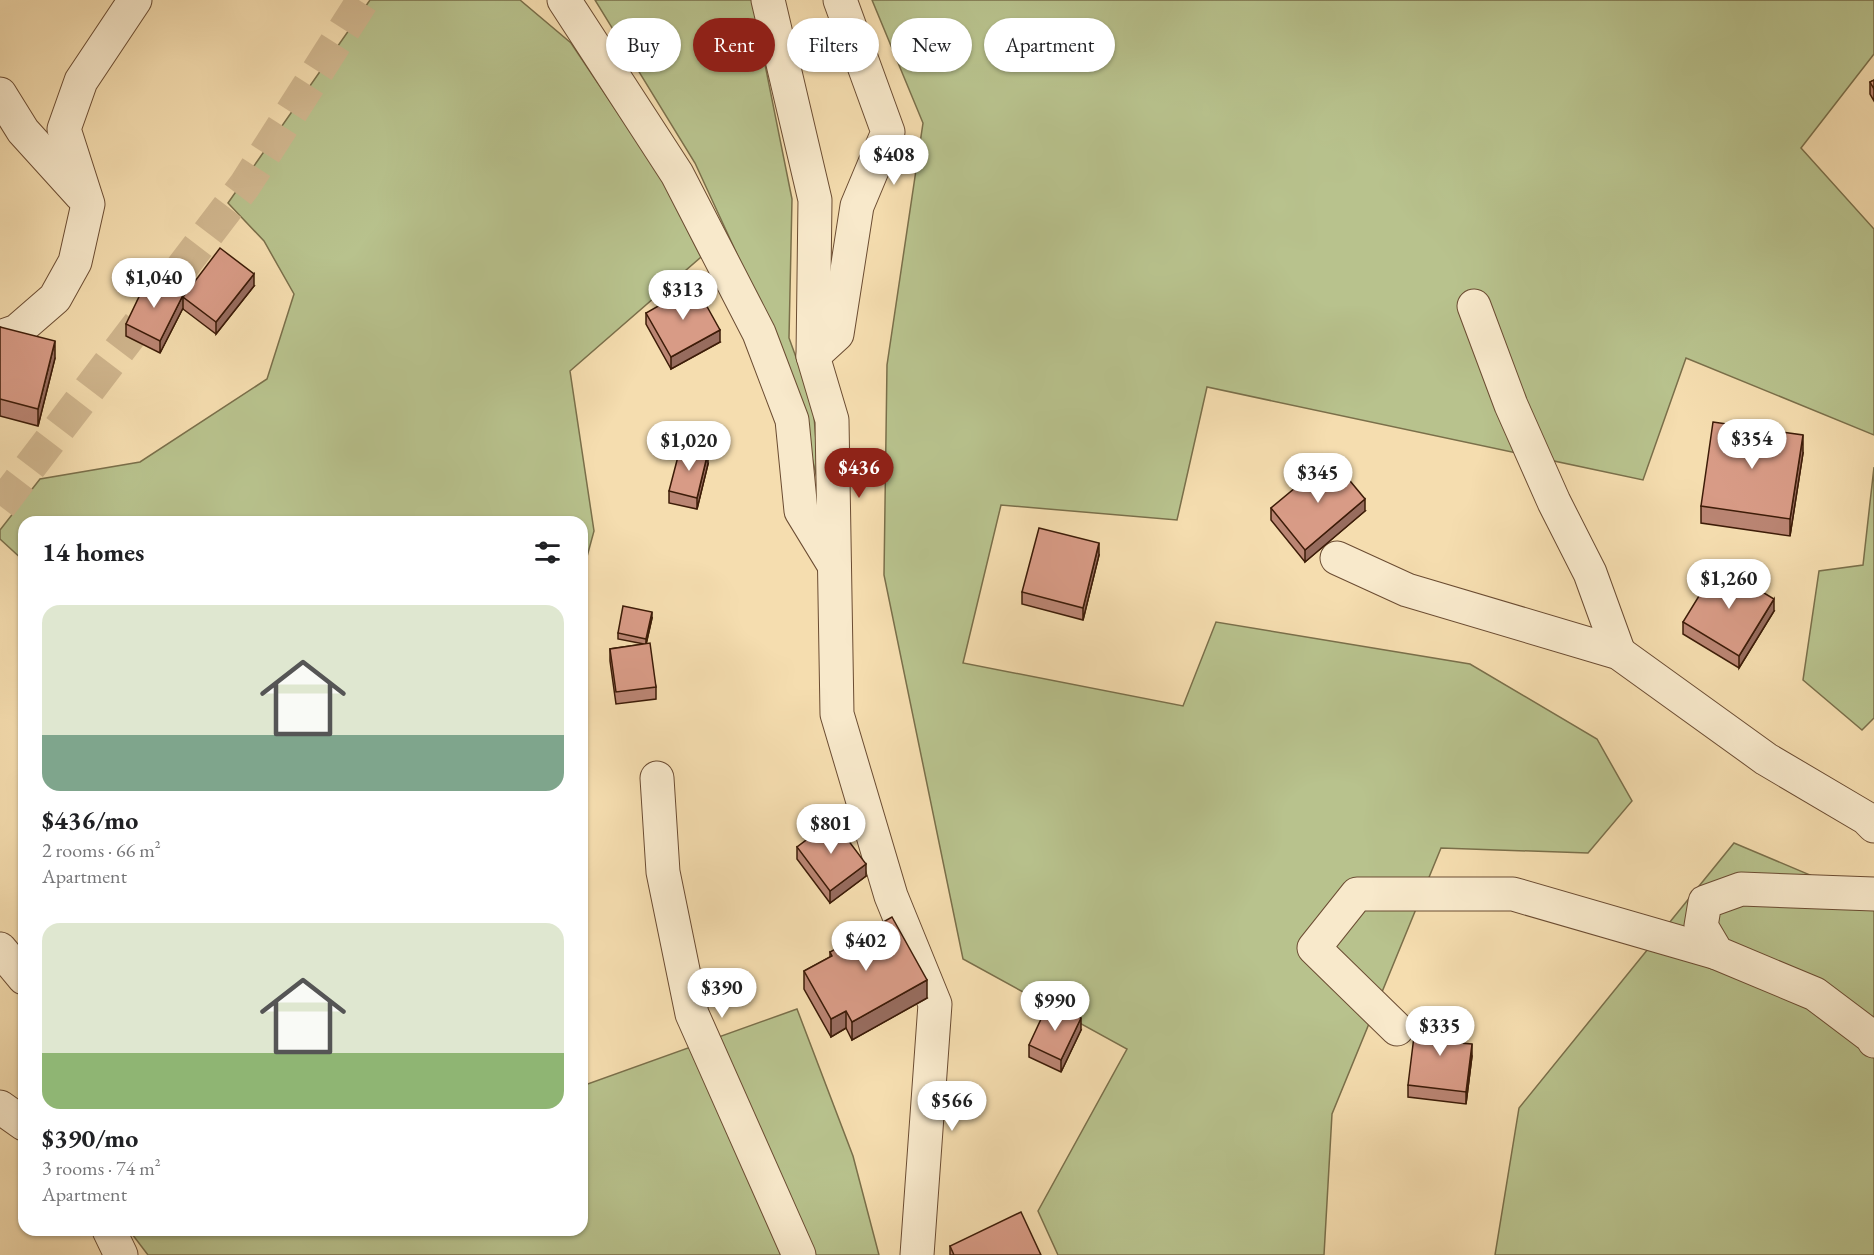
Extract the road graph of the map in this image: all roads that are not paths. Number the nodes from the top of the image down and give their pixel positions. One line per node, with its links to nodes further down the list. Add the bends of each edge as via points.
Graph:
1 (135, 0): 6 (street, via 81,81 64,129)
2 (564, 0): 11 (street, via 677,174 759,333 792,420 801,511)
3 (768, 0): 9 (street, via 815,200)
4 (840, 0): 9 (street, via 888,132 857,207 837,334)
5 (0, 94): 6 (street, via 23,131)
6 (88, 204): 8 (street, via 75,262 55,298 17,331)
7 (1474, 306): 12 (street, via 1521,427 1590,573)
8 (0, 337)
9 (813, 356): 11 (street, via 832,420)
10 (1337, 558): 12 (street, via 1407,590)
11 (835, 567): 26 (street, via 837,714 891,896 935,1005)
12 (1619, 653): 14 (street, via 1766,759)
13 (657, 778): 25 (street, via 663,872 692,1014)
14 (1874, 826)
15 (1874, 894): 17 (street, via 1741,889 1705,903 1701,926)
16 (0, 949): 18 (street)
17 (1717, 953): 19 (street, via 1513,894 1357,894 1314,948); 20 (street, via 1815,994)
18 (18, 971)
19 (1397, 1029)
20 (1874, 1041)
21 (0, 1107): 22 (street)
22 (18, 1120)
23 (112, 1236): 24 (street)
24 (122, 1255)
25 (799, 1255)
26 (917, 1255)

